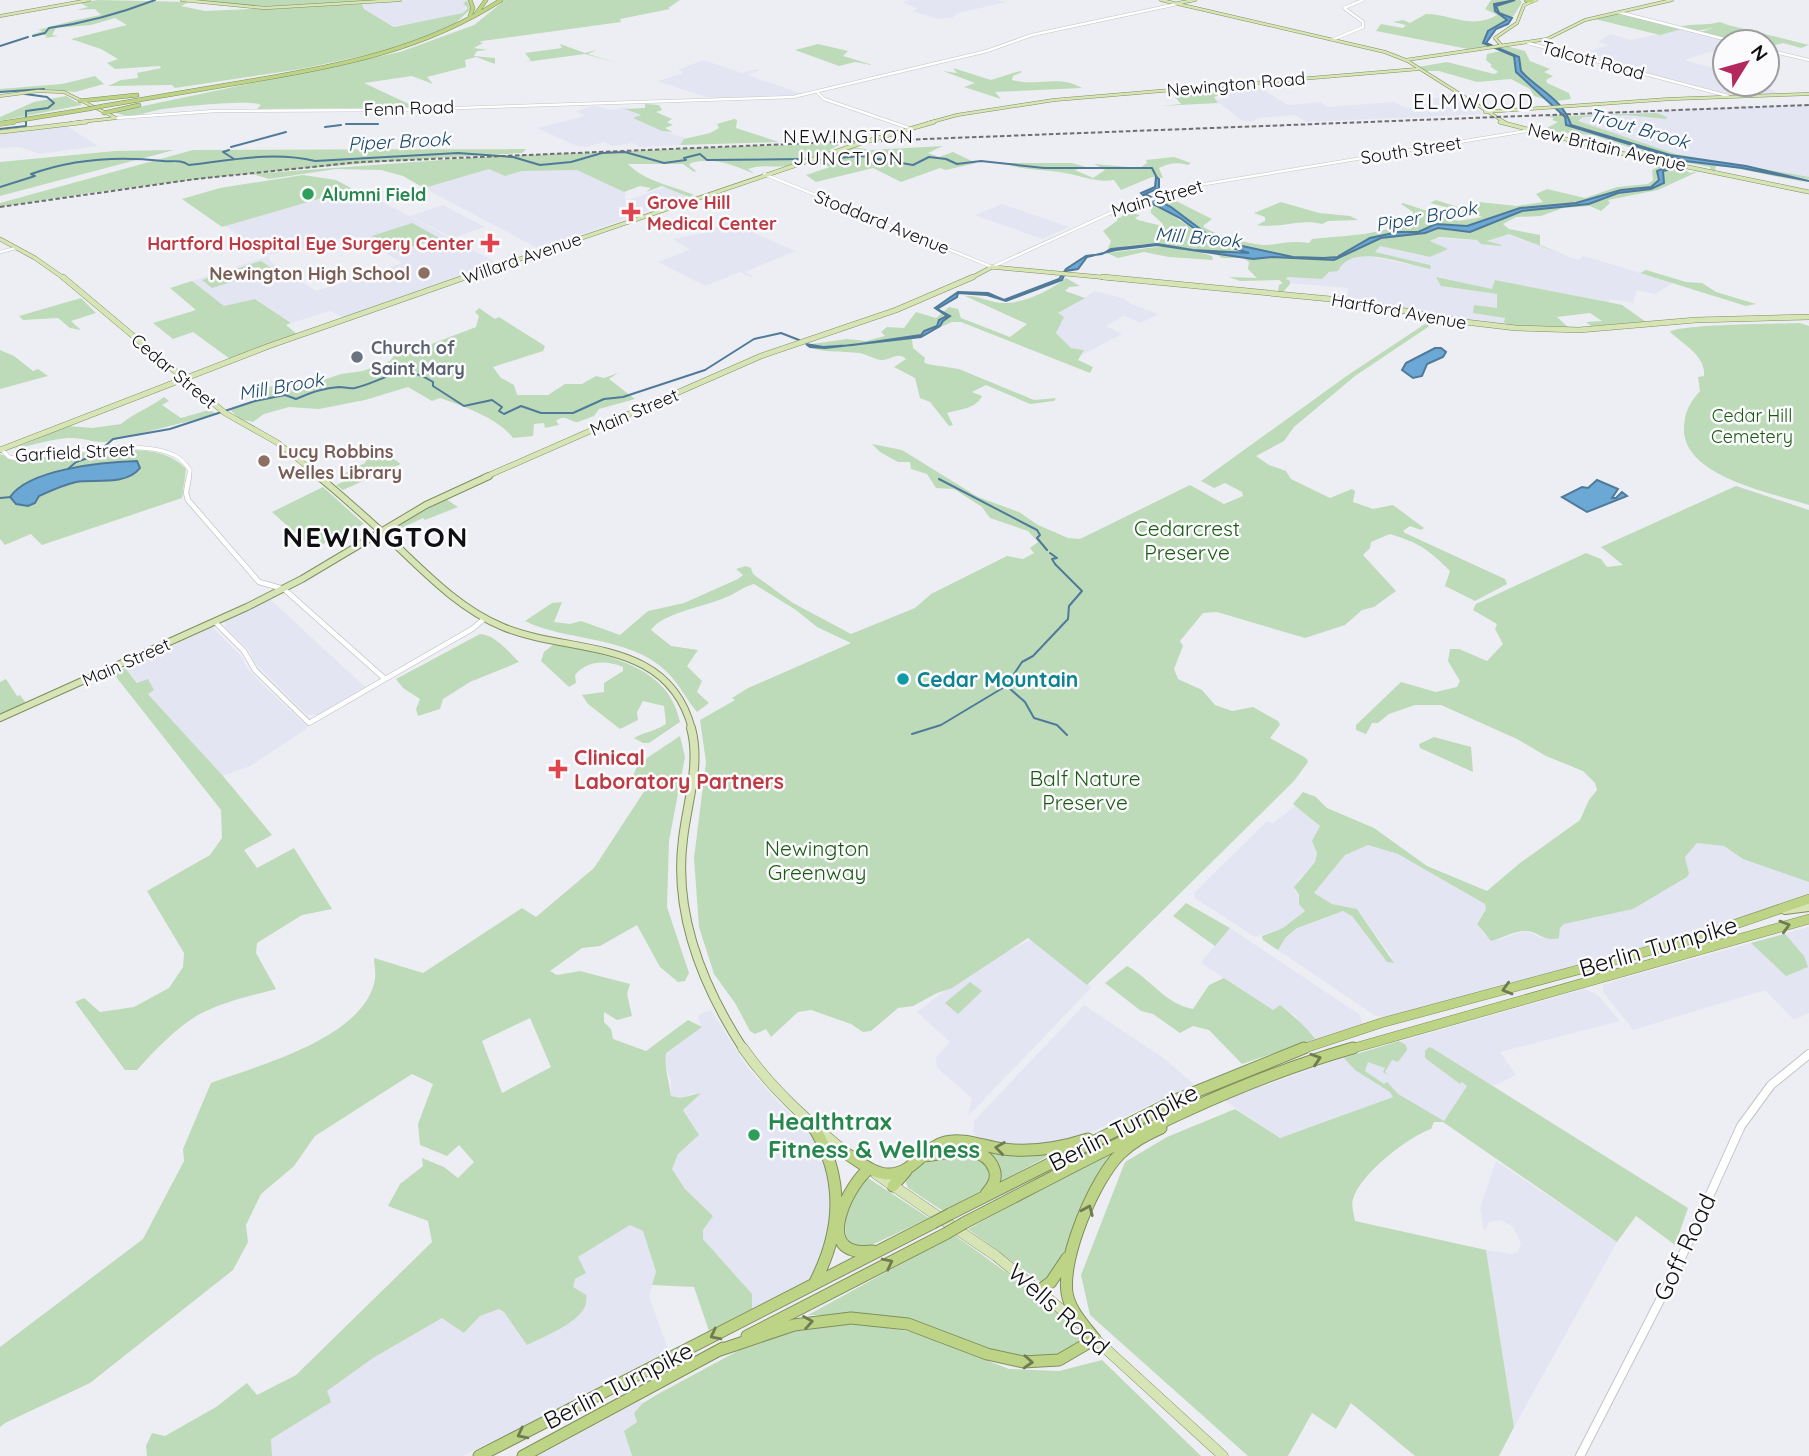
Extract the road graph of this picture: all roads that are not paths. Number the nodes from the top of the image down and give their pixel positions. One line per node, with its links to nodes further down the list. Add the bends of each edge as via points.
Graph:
1 (89, 0): 14 (main road)
2 (182, 0): 3 (main road, via 261,8)
3 (400, 0)
4 (470, 0): 16 (highway, via 472,13)
5 (488, 0): 15 (highway); 16 (highway)
6 (501, 0): 15 (highway)
7 (1161, 0): 12 (main road, New Britain Avenue)
8 (1195, 0): 12 (main road)
9 (1363, 0): 18 (street, via 1344,8 1363,22 1363,27)
10 (1532, 0): 20 (main road, via 1517,23 1495,38)
11 (1672, 0): 13 (main road)
12 (1177, 4): 18 (main road, New Britain Avenue); 29 (street, Fenn Road, via 1019,38 990,51)
13 (1618, 12): 17 (street); 19 (main road)
14 (0, 16)
15 (473, 19): 25 (highway, via 398,51)
16 (453, 28): 27 (highway, via 359,59)
17 (1711, 36)
18 (1332, 40): 22 (main road, New Britain Avenue)
19 (1528, 43): 20 (main road); 26 (street, Talcott Road)
20 (1501, 46): 22 (main road)
21 (1781, 53): 23 (street)
22 (1406, 60): 24 (main road, New Britain Avenue)
23 (1809, 60)
24 (1418, 69): 34 (main road, Newington Road); 37 (main road, New Britain Avenue)
25 (289, 74): 36 (highway); 38 (highway)
26 (1694, 87): 28 (street, Talcott Road)
27 (192, 89): 35 (highway); 36 (highway)
28 (1711, 92)
29 (818, 93): 39 (street, Fenn Road, via 649,103 215,111); 41 (street)
30 (1809, 94): 31 (main road)
31 (1781, 95)
32 (0, 97): 35 (main road, via 62,93)
33 (1711, 97): 37 (main road)
34 (1055, 100): 41 (main road, Willard Avenue, via 976,111)
35 (82, 101): 38 (main road)
36 (102, 105): 40 (highway, bridge)
37 (1484, 112): 42 (main road, New Britain Avenue, via 1500,122)
38 (106, 113): 39 (main road)
39 (116, 118): 43 (main road, Fenn Road)
40 (0, 123)
41 (909, 128): 45 (main road, Willard Avenue, bridge)
42 (1532, 130): 44 (street, South Street); 46 (main road, New Britain Avenue)
43 (0, 132)
44 (1291, 169): 50 (street, Main Street, via 1150,197 1084,222)
45 (764, 174): 50 (street, Stoddard Avenue); 52 (main road, Willard Avenue)
46 (1809, 192)
47 (0, 239): 48 (main road, Cedar Street)
48 (16, 248): 49 (street); 52 (main road, Cedar Street, via 48,267)
49 (0, 252)
50 (992, 267): 51 (main road, Hartford Avenue, via 1336,299 1516,328 1578,330); 54 (main road, Main Street, via 896,310 761,356 412,510)
51 (1808, 317)
52 (183, 377): 53 (main road, Willard Avenue); 54 (main road, Cedar Street, via 224,412 276,442)
53 (0, 450): 55 (street, Garfield Street, via 18,459 106,449 155,450 184,462 191,473 188,500 259,582)
54 (379, 531): 55 (main road, Main Street); 56 (main road, Cedar Street)
55 (284, 589): 57 (main road, Main Street); 58 (street)
56 (484, 619): 58 (street); 60 (main road, Cedar Street, via 632,659 666,683)
57 (215, 622): 58 (street, via 309,723); 59 (main road, Main Street)
58 (385, 679)
59 (0, 718)
60 (693, 730): 71 (main road, Wells Road, via 681,871 693,946 715,1003 741,1045 773,1087)
61 (1809, 899): 63 (highway)
62 (1809, 907): 63 (main road, Berlin Turnpike)
63 (1778, 910): 65 (highway, Berlin Turnpike)
64 (1809, 919): 66 (highway, Berlin Turnpike, one-way to 64)
65 (1580, 969): 66 (highway); 67 (highway, Berlin Turnpike, one-way to 67)
66 (1590, 981): 68 (highway, Berlin Turnpike)
67 (1382, 1024): 68 (highway); 72 (highway, Berlin Turnpike, via 1235,1073)
68 (1399, 1034): 70 (highway, Berlin Turnpike, one-way to 68)
69 (1809, 1054): 89 (street, Goff Road, via 1771,1085 1744,1120 1677,1267)
70 (1216, 1096): 80 (highway, one-way to 70, via 1104,1174 1117,1156); 85 (highway, Berlin Turnpike, one-way to 70, bridge)
71 (813, 1126): 73 (main road, Wells Road); 79 (highway, via 835,1173)
72 (1114, 1130): 74 (highway, one-way to 74, via 1042,1151 948,1142); 78 (highway, Berlin Turnpike)
73 (847, 1154): 75 (main road, Wells Road); 76 (highway, via 884,1173)
74 (924, 1156): 76 (highway); 78 (highway, via 962,1151 985,1157 993,1165 995,1180)
75 (869, 1169): 77 (main road, Wells Road); 79 (highway, via 851,1187)
76 (907, 1169): 77 (highway)
77 (893, 1186): 83 (main road, Wells Road)
78 (981, 1199): 81 (highway, Berlin Turnpike, bridge)
79 (838, 1225): 81 (highway, via 840,1240 849,1251 859,1254); 82 (highway)
80 (1073, 1246): 83 (highway, via 1051,1282); 84 (highway, via 1067,1296)
81 (886, 1247): 82 (highway, Berlin Turnpike)
82 (814, 1284): 86 (highway, Berlin Turnpike, one-way to 86)
83 (1040, 1290): 84 (main road, Wells Road)
84 (1095, 1339): 85 (highway, one-way to 84, via 794,1325 851,1318 908,1324 1023,1362 1059,1360); 88 (main road, Wells Road)
85 (720, 1350): 87 (highway, Berlin Turnpike)
86 (479, 1456)
87 (523, 1456)
88 (1223, 1456)
89 (1580, 1456)

